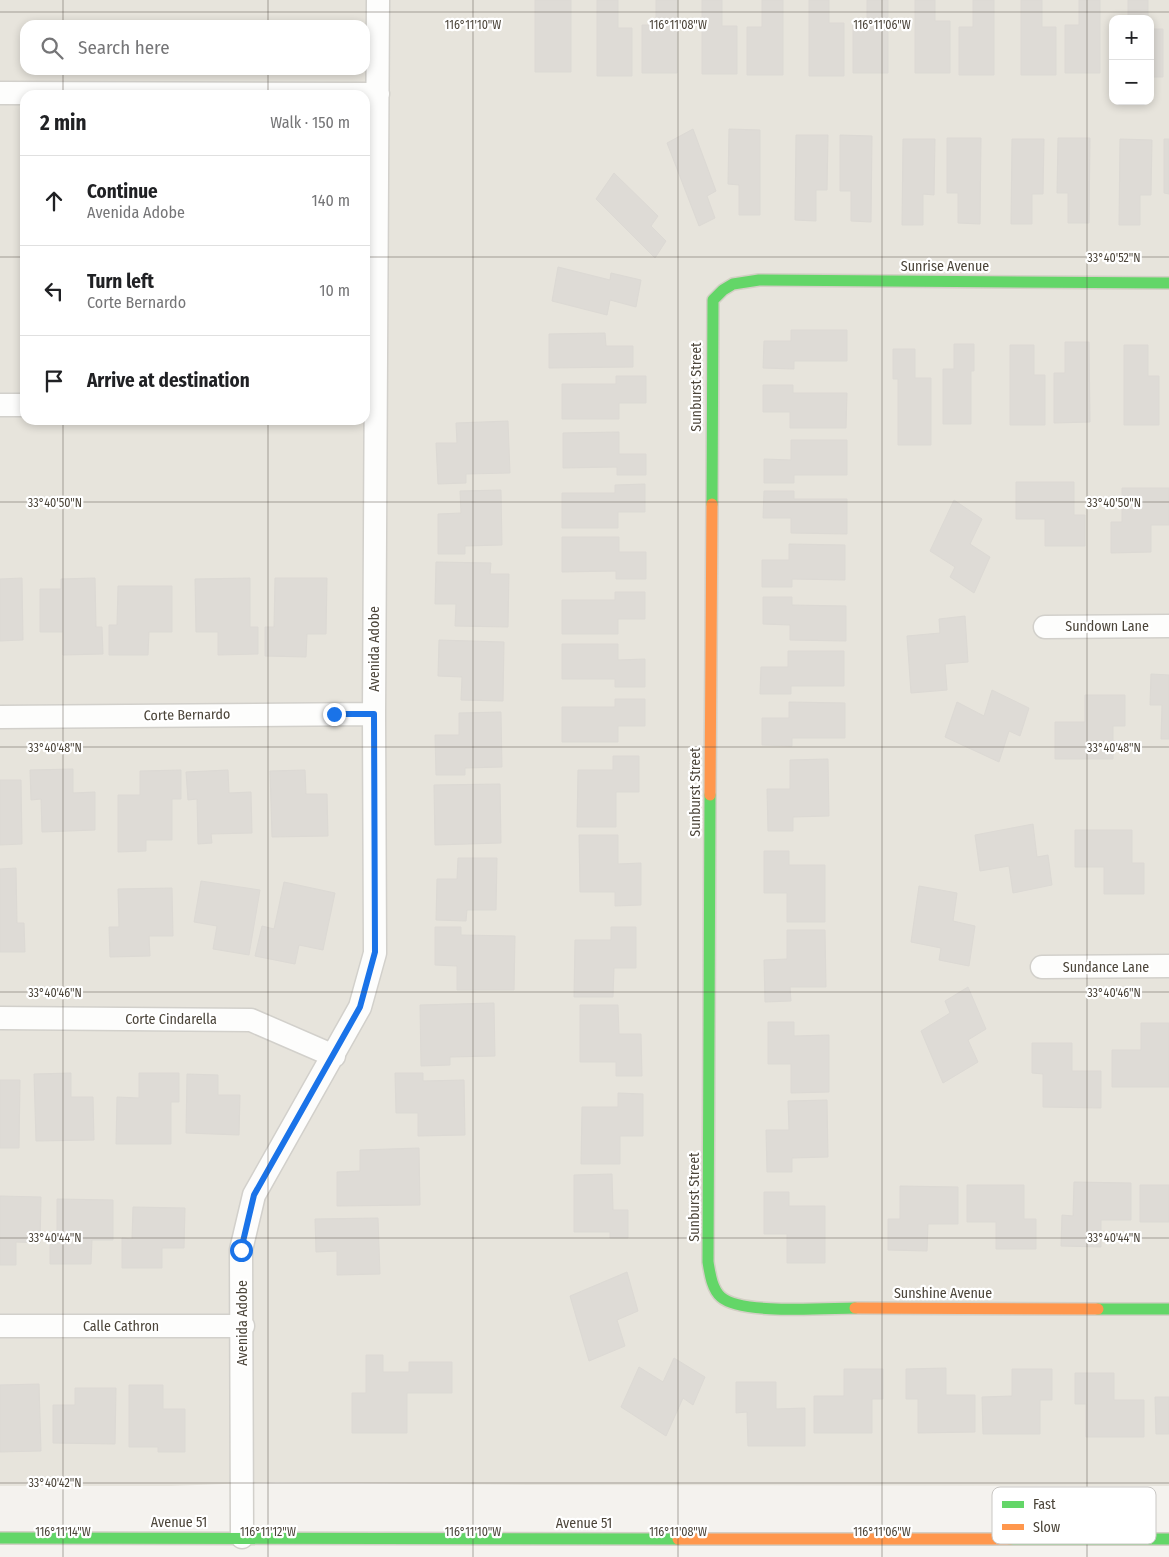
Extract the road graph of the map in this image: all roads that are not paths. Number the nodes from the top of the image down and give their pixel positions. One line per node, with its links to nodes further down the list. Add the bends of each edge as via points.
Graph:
1 (378, 0): 5 (street, Avenida Adobe)
2 (0, 93): 3 (street)
3 (20, 93)
4 (370, 94): 5 (street)
5 (378, 94): 10 (street, Avenida Adobe)
6 (1169, 283): 7 (street, Sunrise Avenue, via 758,280 737,282)
7 (722, 288): 19 (street, Sunburst Street, via 713,300 711,322 708,1252 711,1283)
8 (0, 405): 9 (street)
9 (20, 405)
10 (370, 406): 13 (street, Avenida Adobe)
11 (1045, 626): 12 (street, Sundown Lane)
12 (1169, 626)
13 (374, 714): 14 (street, Corte Bernardo); 18 (street, Avenida Adobe, via 375,952 360,1007)
14 (0, 717)
15 (1169, 966): 16 (street, Sundance Lane)
16 (1042, 967)
17 (0, 1018): 18 (street, Corte Cindarella, via 251,1020)
18 (334, 1056): 22 (street, Avenida Adobe, via 254,1195 241,1250)
19 (720, 1298): 20 (street, Sunshine Avenue, via 735,1306 758,1308)
20 (1169, 1309)
21 (0, 1326): 22 (street, Calle Cathron)
22 (242, 1326): 23 (street, Avenida Adobe)
23 (242, 1537): 24 (street, Avenue 51); 28 (street, Avenue 51)
24 (0, 1538)
25 (1156, 1539): 26 (street, Avenue 51)
26 (1169, 1539)
27 (992, 1541): 28 (street, Avenue 51)
28 (529, 1548)

